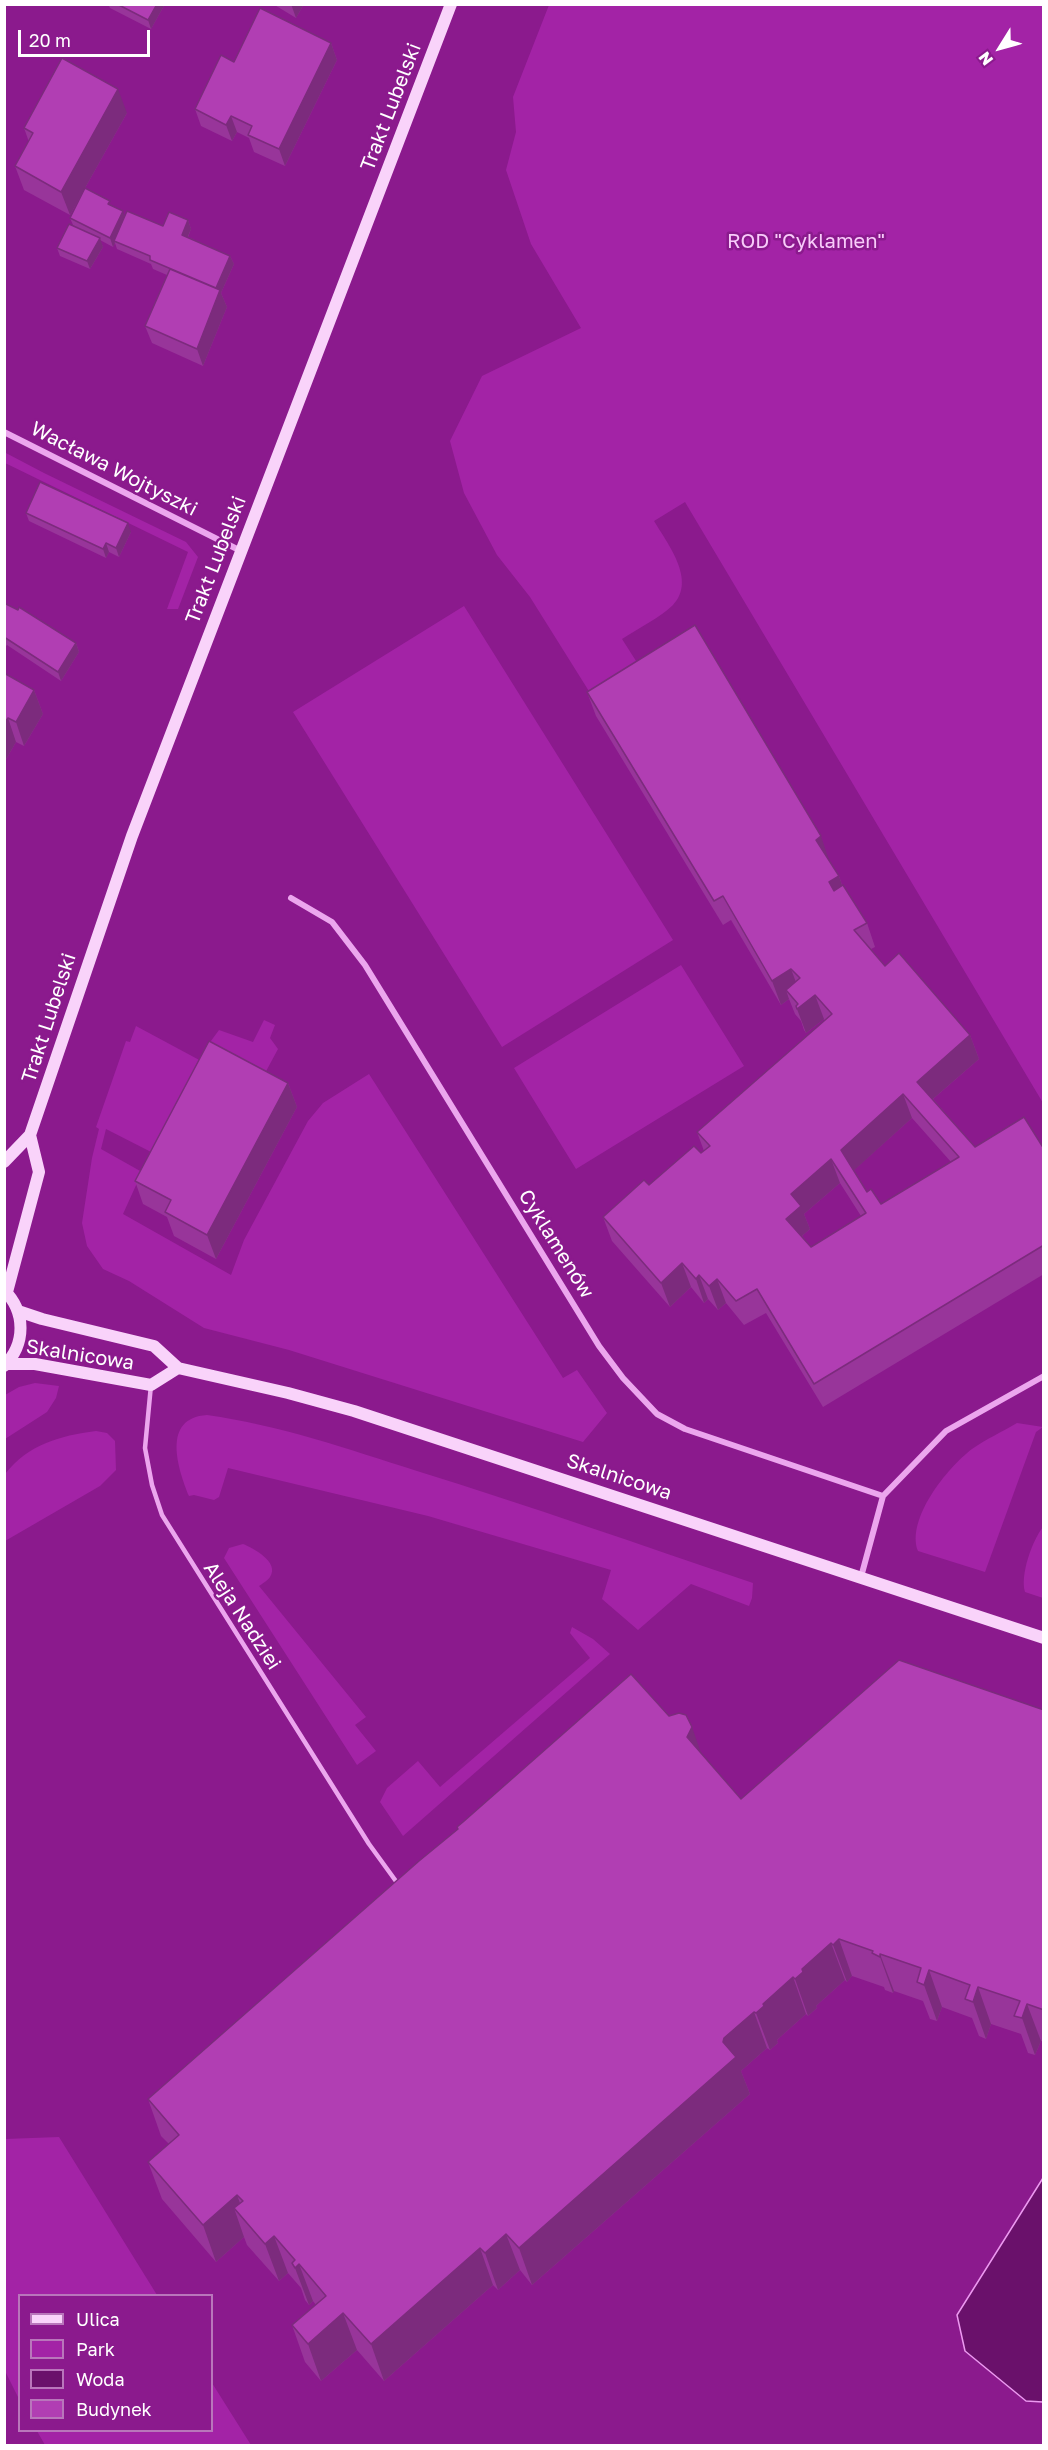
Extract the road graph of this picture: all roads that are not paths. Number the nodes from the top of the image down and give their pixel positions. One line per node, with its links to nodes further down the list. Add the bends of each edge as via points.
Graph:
1 (451, 4): 3 (street, Trakt Lubelski)
2 (4, 432): 3 (street, Wacława Wojtyszki)
3 (241, 551): 5 (street, Trakt Lubelski, via 114,884)
4 (291, 898): 13 (street, Cyklamenów, via 332,922 365,965 599,1346 657,1414 685,1429)
5 (30, 1135): 6 (street, Trakt Lubelski); 7 (street, via 39,1172)
6 (4, 1162)
7 (6, 1291): 8 (street)
8 (18, 1311): 9 (street, via 21,1334); 10 (street, Skalnicowa, via 154,1346)
9 (6, 1365): 12 (street, Skalnicowa, via 35,1364)
10 (178, 1368): 12 (street, Skalnicowa); 14 (street, Skalnicowa, via 354,1411)
11 (1044, 1376): 13 (street, via 946,1431)
12 (151, 1385): 16 (lane, Aleja Nadziei, via 146,1448 162,1515 369,1844)
13 (884, 1496): 14 (street)
14 (861, 1577): 15 (street, Skalnicowa)
15 (1044, 1638)
16 (404, 1893)

